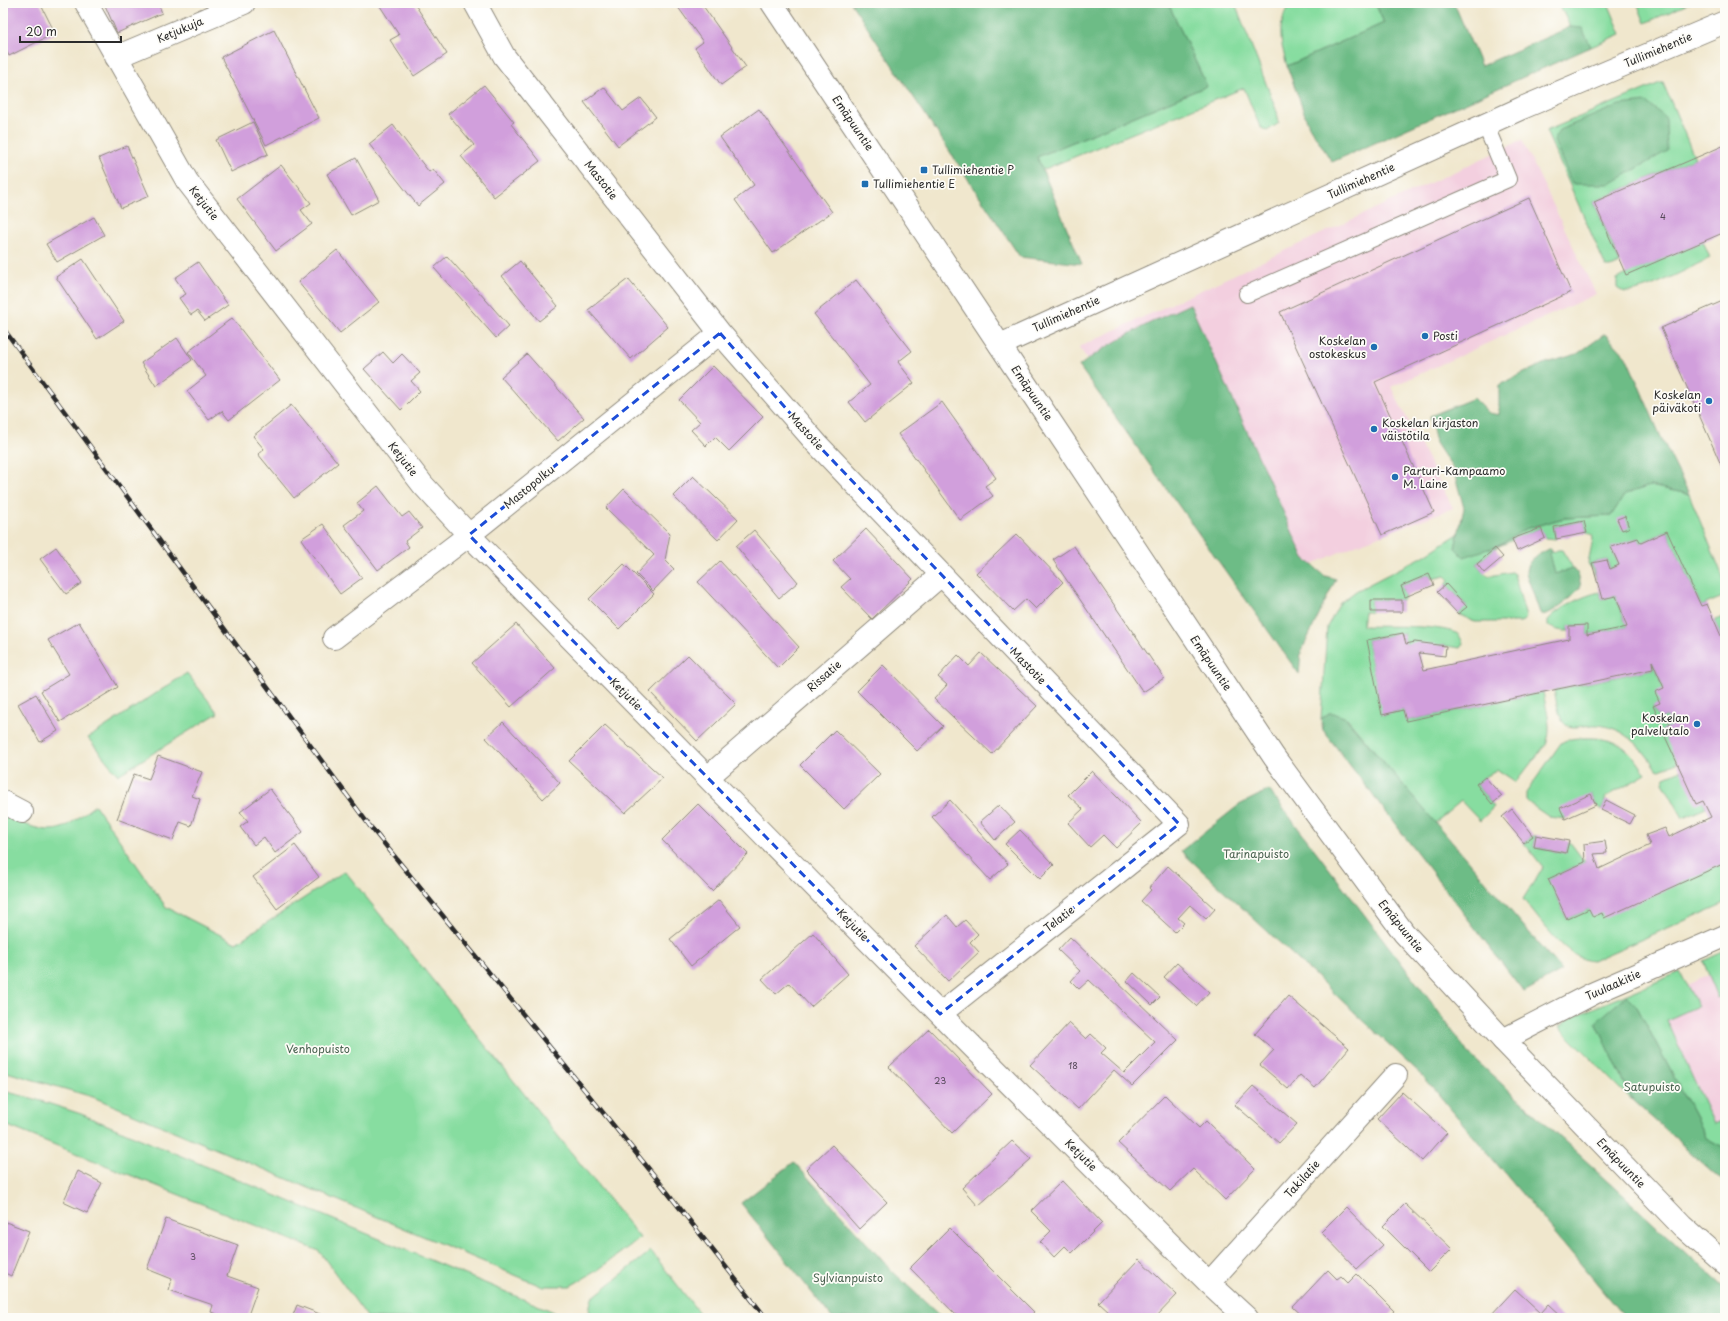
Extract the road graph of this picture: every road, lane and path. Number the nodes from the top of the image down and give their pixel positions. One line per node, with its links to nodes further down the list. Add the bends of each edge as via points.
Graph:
1 (86, 3): 6 (street, Ketjutie)
2 (244, 3): 6 (street, Ketjukuja)
3 (475, 3): 9 (street, Mastotie, via 504,56)
4 (772, 3): 10 (street, Emäpuuntie)
5 (1725, 22): 7 (street, Tullimiehentie)
6 (116, 57): 11 (street, Ketjutie, via 187,181 423,485)
7 (1485, 124): 8 (lane, via 1508,179); 10 (street, Tullimiehentie)
8 (1247, 294)
9 (720, 333): 11 (street, Mastopolku); 12 (street, Mastotie, via 817,444)
10 (1000, 345): 18 (street, Emäpuuntie, via 1274,757 1404,933)
11 (469, 535): 13 (street, Mastopolku); 14 (street, Ketjutie)
12 (941, 575): 14 (street, Rissatie); 15 (street, Mastotie)
13 (334, 638)
14 (708, 776): 17 (street, Ketjutie)
15 (1179, 824): 17 (street, Telatie)
16 (1725, 936): 18 (street, Tuulaakitie, via 1594,993)
17 (940, 1014): 21 (street, Ketjutie)
18 (1503, 1040): 20 (street, Emäpuuntie, via 1682,1226)
19 (1396, 1075): 21 (street, Takilatie)
20 (1725, 1264)
21 (1209, 1284): 22 (street, Ketjutie)
22 (1247, 1318)

